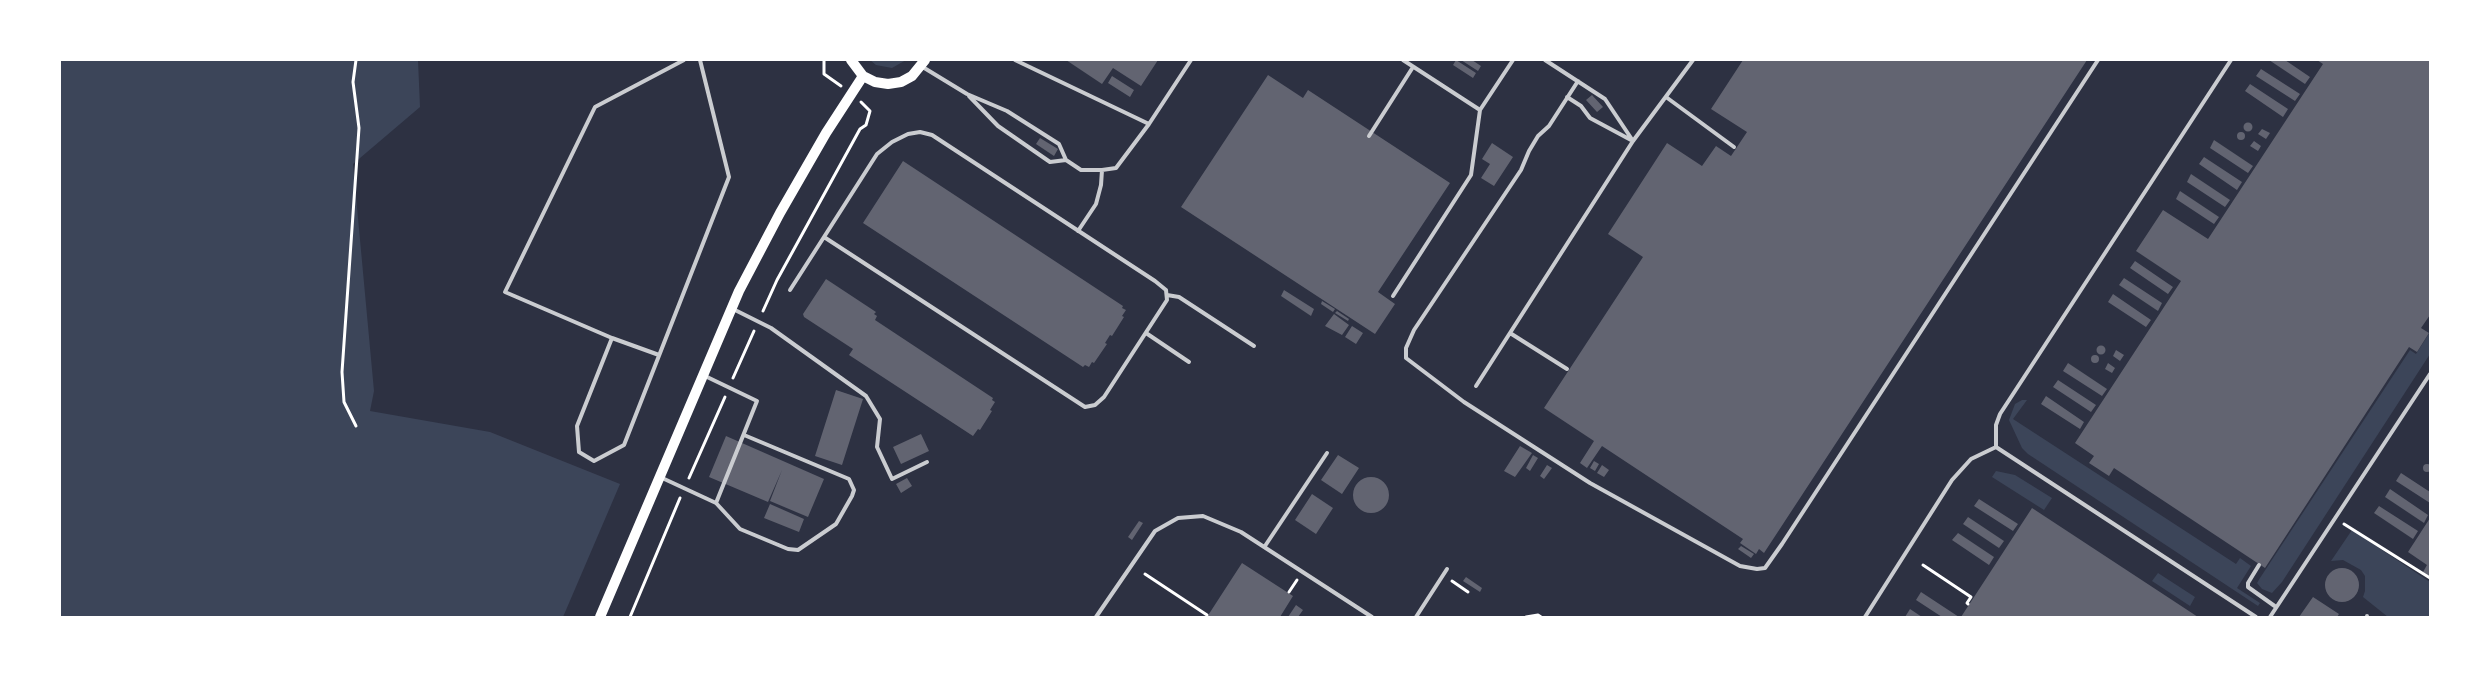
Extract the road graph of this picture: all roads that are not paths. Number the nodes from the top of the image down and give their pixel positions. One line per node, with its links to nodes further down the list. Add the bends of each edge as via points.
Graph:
1 (684, 60): 34 (lane, via 595,107 505,292)
2 (700, 60): 36 (lane, via 729,177)
3 (851, 60): 14 (main road)
4 (1015, 60): 20 (lane)
5 (1191, 60): 20 (lane)
6 (1403, 60): 13 (lane)
7 (1513, 60): 19 (lane)
8 (1545, 60): 15 (lane)
9 (1693, 60): 18 (lane)
10 (2098, 60): 17 (lane, via 1782,544 1765,568 1757,569 1740,566 1590,483 1464,402 1406,358 1406,348 1414,330)
11 (2231, 60): 43 (lane, via 2000,414 1996,425)
12 (923, 63): 14 (main road, via 912,76 901,82 875,82); 16 (lane)
13 (1413, 66): 19 (lane); 21 (lane)
14 (863, 76): 31 (main road, via 780,213)
15 (1578, 81): 17 (lane); 22 (lane, via 1605,99)
16 (967, 94): 24 (lane, via 1008,111 1059,144); 24 (lane, via 998,126 1050,162)
17 (1567, 97): 22 (lane, via 1582,106 1590,118)
18 (1666, 97): 22 (lane); 23 (lane)
19 (1480, 110): 30 (lane, via 1471,175)
20 (1149, 124): 25 (lane, via 1116,168)
21 (1368, 136)
22 (1633, 141): 33 (lane)
23 (1734, 147)
24 (1066, 160): 25 (lane, via 1081,170)
25 (1102, 170): 26 (lane, via 1096,204)
26 (1078, 231): 27 (lane, via 932,135 920,132 892,142 877,154); 29 (lane, via 1155,281)
27 (824, 237): 28 (lane); 32 (lane, via 1085,407 1100,401)
28 (790, 290)
29 (1168, 295): 32 (lane); 35 (lane, via 1180,297)
30 (1392, 296)
31 (732, 309): 40 (main road); 45 (lane, via 771,328 866,396 880,419 877,447 892,479)
32 (1146, 333): 37 (lane)
33 (1510, 333): 38 (lane); 41 (lane)
34 (612, 338): 36 (lane); 36 (lane, via 577,426 579,452 594,461 624,445)
35 (1254, 346)
36 (659, 355)
37 (1189, 362)
38 (1566, 369)
39 (2430, 374): 51 (lane)
40 (703, 375): 42 (lane, via 757,401); 46 (main road)
41 (1476, 386)
42 (744, 435): 47 (lane); 47 (lane, via 848,480 854,490 852,496 836,524 798,550 740,529)
43 (1996, 447): 56 (lane, via 1971,459 1952,480); 57 (lane)
44 (1327, 453): 48 (lane)
45 (927, 462)
46 (660, 477): 47 (lane); 52 (main road)
47 (716, 503)
48 (1265, 546): 53 (lane, via 1202,516 1178,518 1155,531); 54 (lane)
49 (2259, 565): 51 (lane, via 2248,587)
50 (1447, 569): 55 (lane)
51 (2276, 607): 58 (lane)
52 (600, 617)
53 (1096, 617)
54 (1372, 617)
55 (1416, 617)
56 (1865, 617)
57 (2256, 617)
58 (2270, 617)

